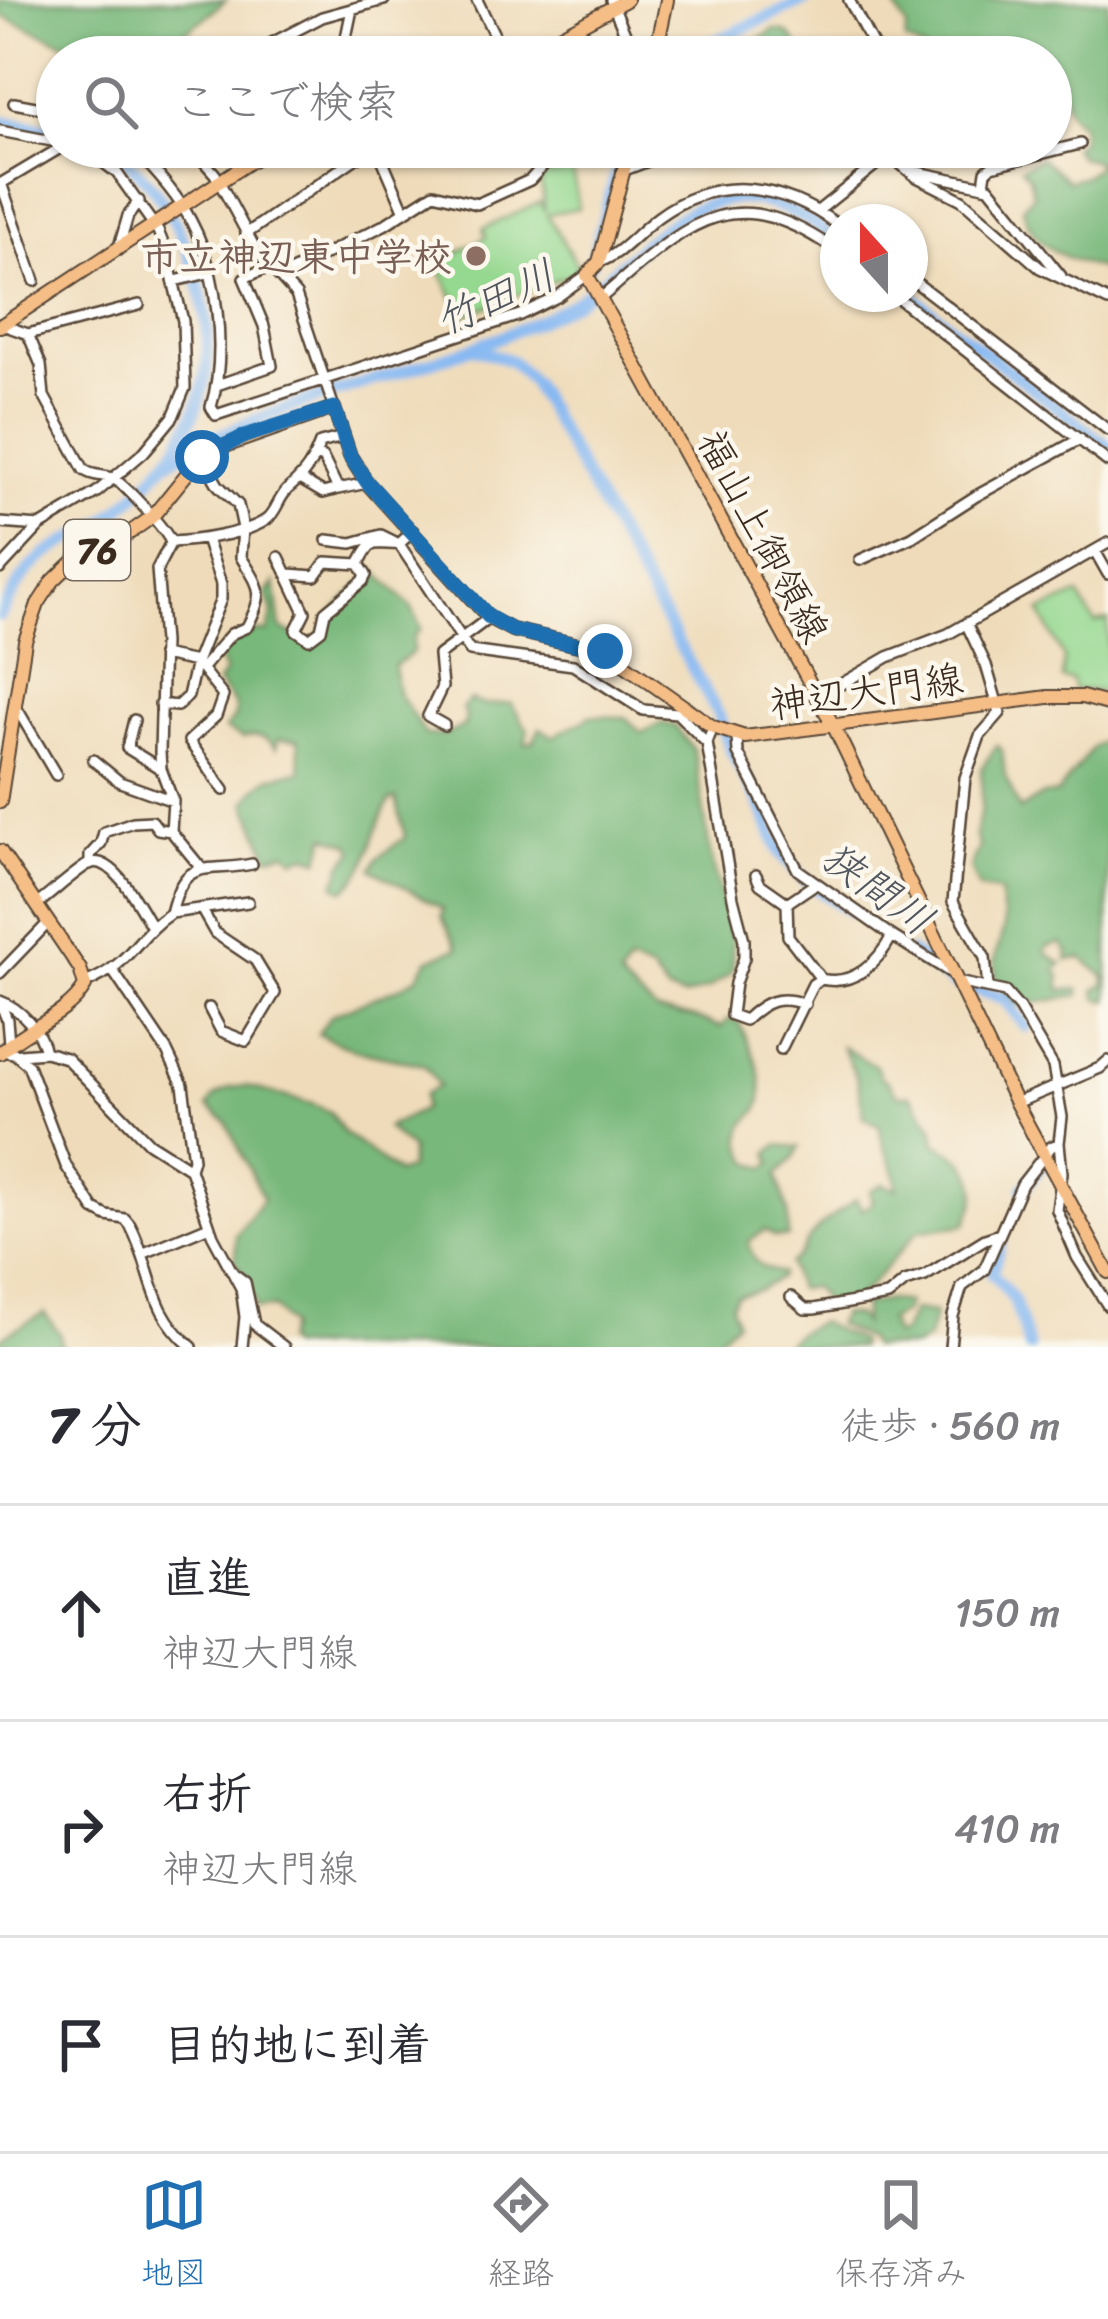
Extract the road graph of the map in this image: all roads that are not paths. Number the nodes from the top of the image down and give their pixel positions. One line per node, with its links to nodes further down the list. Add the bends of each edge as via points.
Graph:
1 (384, 0): 6 (street)
2 (477, 0): 9 (street)
3 (667, 0): 12 (main road)
4 (848, 0): 13 (street)
5 (617, 2): 10 (main road); 11 (street)
6 (352, 8): 7 (street); 8 (street)
7 (285, 36)
8 (346, 36)
9 (495, 36)
10 (557, 36)
11 (628, 36)
12 (659, 36)
13 (868, 36)
14 (14, 103): 15 (street)
15 (36, 107)
16 (0, 131): 17 (street)
17 (36, 140)
18 (1080, 144): 19 (street)
19 (1072, 146)
20 (36, 162): 36 (street)
21 (110, 168): 38 (street)
22 (149, 168): 39 (street)
23 (208, 168): 35 (street)
24 (241, 168): 35 (main road)
25 (344, 168): 44 (street)
26 (385, 168): 41 (street)
27 (541, 168): 41 (street, via 477,204 439,192)
28 (623, 168): 34 (main road)
29 (630, 168): 34 (street)
30 (865, 168): 40 (street)
31 (905, 168): 33 (street)
32 (990, 168): 37 (street)
33 (908, 170): 37 (street); 54 (street, via 962,200 1021,255)
34 (622, 171): 48 (main road)
35 (220, 182): 39 (main road); 44 (street)
36 (0, 184): 55 (street)
37 (984, 185): 54 (street)
38 (140, 201): 43 (street); 47 (street)
39 (182, 208): 43 (main road); 50 (street)
40 (818, 211): 42 (street, via 734,186)
41 (405, 212): 51 (street)
42 (660, 216): 45 (street); 48 (street)
43 (156, 225): 47 (main road); 53 (street)
44 (246, 233): 49 (street)
45 (672, 235): 46 (street, via 706,219 753,214); 57 (street)
46 (820, 241)
47 (118, 250): 61 (main road)
48 (598, 262): 52 (main road)
49 (269, 267): 51 (street); 64 (street, via 244,278 272,366)
50 (207, 273): 53 (street); 64 (street, via 218,325)
51 (280, 277): 63 (street, via 298,302)
52 (588, 277): 57 (main road, 福山上御領線); 63 (street, via 520,315)
53 (177, 280): 72 (street, via 187,355 183,396 157,437)
54 (1063, 280): 58 (street)
55 (35, 281)
56 (928, 292): 66 (street)
57 (602, 296): 100 (main road, 福山上御領線)
58 (1108, 301)
59 (139, 305): 62 (street)
60 (916, 312): 68 (street)
61 (1, 325): 62 (street)
62 (28, 334): 72 (street, via 44,396 84,470)
63 (325, 378): 64 (street, via 216,415); 65 (street)
64 (217, 385)
65 (334, 406): 67 (main road); 70 (main road, 76)
66 (1108, 430)
67 (343, 437): 69 (street, via 320,442); 74 (main road)
68 (1080, 439): 71 (street); 88 (street)
69 (317, 456): 73 (street); 75 (street)
70 (202, 457): 76 (main road, 76); 79 (street, via 235,500)
71 (1108, 462)
72 (114, 479): 76 (street); 78 (street)
73 (301, 480): 75 (street, via 323,494); 79 (street, via 270,518)
74 (367, 482): 75 (street); 80 (main road)
75 (338, 489)
76 (150, 516): 83 (street); 102 (main road, 76, via 53,581 29,624)
77 (0, 524): 78 (street)
78 (40, 526): 91 (street)
79 (244, 528): 81 (street); 99 (street, via 241,557 259,580 259,598 247,627)
80 (413, 531): 85 (street); 89 (main road)
81 (206, 538): 83 (street); 99 (street, via 222,592)
82 (327, 540): 85 (street, via 381,535)
83 (171, 542): 98 (street, via 158,569)
84 (1108, 543): 86 (street)
85 (399, 544): 90 (street, via 370,544); 94 (street)
86 (1095, 551): 93 (street); 96 (street)
87 (280, 557): 92 (street)
88 (860, 560)
89 (441, 562): 94 (street); 95 (main road)
90 (358, 564): 92 (street, via 331,561 315,576); 92 (street, via 363,581 325,612 310,640 296,630 305,612)
91 (0, 569)
92 (290, 574)
93 (1108, 574)
94 (422, 576): 97 (street)
95 (489, 617): 97 (street); 108 (main road, via 512,630 605,651)
96 (965, 622): 100 (street); 101 (street)
97 (460, 640): 106 (street, via 439,656 442,687 428,716); 109 (street, via 475,652 573,665 644,710 677,713)
98 (162, 655): 99 (street); 103 (street)
99 (199, 665): 103 (street, via 188,696 177,706); 114 (street, via 222,704 189,742)
100 (818, 698): 107 (main road, 福山上御領線)
101 (999, 702): 104 (main road, 神辺大門線, via 1067,696); 107 (main road, 神辺大門線); 137 (street, via 965,778 953,902 985,958)
102 (13, 703): 112 (street); 113 (main road, 76)
103 (160, 704): 111 (street)
104 (1108, 704)
105 (134, 720): 111 (street, via 128,748)
106 (444, 725)
107 (834, 727): 108 (main road, 神辺大門線); 135 (main road, 福山上御領線)
108 (725, 732): 109 (street); 123 (street)
109 (707, 743): 139 (street, via 744,940 731,1015 745,1020 779,998)
110 (93, 760): 116 (street, via 120,782)
111 (161, 769): 116 (street)
112 (56, 775)
113 (1, 780): 115 (main road, 76)
114 (224, 790)
115 (0, 802)
116 (173, 802): 117 (street)
117 (171, 831): 119 (street, via 152,821 121,825 104,832); 121 (street)
118 (0, 851): 126 (main road)
119 (90, 864): 126 (street); 130 (street, via 115,869)
120 (252, 865): 121 (street)
121 (202, 869): 128 (street, via 178,884)
122 (756, 875): 125 (street)
123 (812, 886): 125 (street); 131 (street)
124 (248, 902): 127 (street)
125 (787, 902): 134 (street, via 788,936)
126 (36, 904): 129 (main road)
127 (203, 912): 128 (street); 140 (street, via 215,933 249,953 275,992 246,1041 220,1031)
128 (171, 914): 130 (street)
129 (49, 922): 133 (street); 136 (main road)
130 (152, 927): 132 (street)
131 (890, 939): 134 (street, via 871,967); 135 (street)
132 (112, 971): 136 (street); 149 (street, via 183,1085)
133 (0, 973)
134 (821, 979): 139 (street)
135 (957, 982): 137 (street); 147 (main road, 福山上御領線)
136 (85, 983): 141 (main road, via 68,1007)
137 (988, 987): 146 (street, via 1019,1008 1053,1066)
138 (0, 1002): 141 (street); 143 (street)
139 (805, 1004): 142 (street)
140 (209, 1008)
141 (32, 1027): 143 (main road); 144 (street)
142 (782, 1049)
143 (6, 1050): 144 (street); 153 (street, via 32,1071 66,1166 94,1209 125,1219)
144 (45, 1052): 149 (street, via 66,1058 149,1143)
145 (1108, 1061): 146 (street)
146 (1054, 1087): 147 (street); 148 (street, via 1062,1117)
147 (1016, 1103): 148 (main road, 福山上御領線)
148 (1050, 1155): 150 (main road, 福山上御領線); 150 (street, via 1062,1174); 152 (street, via 1018,1190)
149 (190, 1169): 151 (street)
150 (1058, 1186): 154 (main road, 福山上御領線); 157 (street, via 1057,1210 1076,1257)
151 (209, 1226): 153 (street); 155 (street)
152 (998, 1235): 156 (street, via 878,1300 814,1310); 161 (street, via 984,1270 962,1287)
153 (142, 1254): 158 (street, via 154,1298)
154 (1108, 1272)
155 (233, 1273): 159 (street, via 241,1288); 160 (street, via 248,1288 254,1324)
156 (791, 1297)
157 (1108, 1306)
158 (192, 1347)
159 (242, 1347)
160 (284, 1347)
161 (950, 1347)

